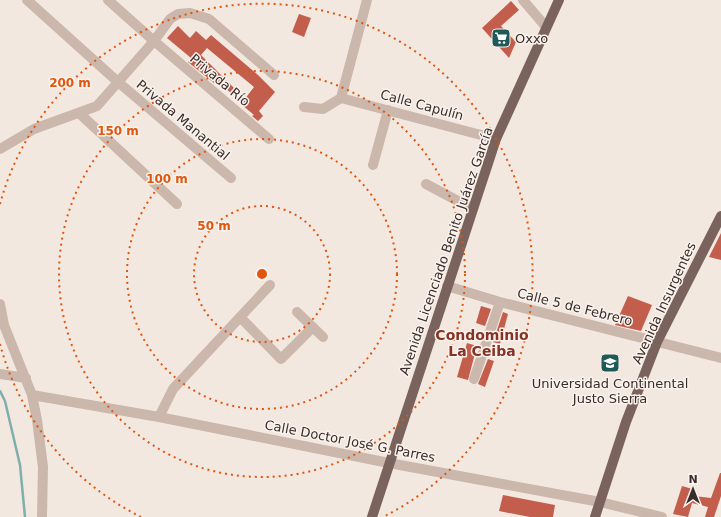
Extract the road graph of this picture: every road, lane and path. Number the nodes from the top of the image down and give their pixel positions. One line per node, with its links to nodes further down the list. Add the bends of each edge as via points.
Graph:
1 (27, 0): 9 (street, Privada Manantial)
2 (108, 0): 7 (street, Privada Río)
3 (367, 0): 10 (street)
4 (523, 0): 6 (street)
5 (559, 0): 6 (main road, Avenida Licenciado Benito Juárez García)
6 (546, 27): 15 (main road, Avenida Licenciado Benito Juárez García)
7 (154, 41): 8 (street, via 170,19 178,14 190,13 209,20); 9 (street); 14 (street, Privada Río)
8 (274, 75)
9 (118, 82): 13 (street, via 97,106); 18 (street, Privada Manantial)
10 (341, 98): 11 (street, via 322,109); 12 (street, Calle Capulín)
11 (304, 107)
12 (388, 110): 15 (street, Calle Capulín); 17 (street)
13 (79, 113): 16 (street, via 34,129); 20 (street)
14 (269, 139)
15 (496, 139): 21 (main road, Avenida Licenciado Benito Juárez García)
16 (0, 148)
17 (373, 165)
18 (231, 178)
19 (426, 184): 21 (street)
20 (177, 204)
21 (473, 209): 24 (main road, Avenida Licenciado Benito Juárez García)
22 (720, 220): 31 (main road, Avenida Insurgentes)
23 (270, 285): 28 (street)
24 (447, 286): 25 (street, Calle 5 de Febrero); 38 (main road, Avenida Licenciado Benito Juárez García)
25 (500, 302): 31 (street, Calle 5 de Febrero); 35 (street)
26 (0, 304): 34 (street, via 4,325)
27 (297, 312): 29 (street)
28 (240, 317): 29 (street, via 281,359); 37 (street, via 174,389)
29 (313, 328): 30 (street)
30 (322, 337)
31 (657, 342): 32 (street, Calle 5 de Febrero); 39 (main road, Avenida Insurgentes, via 626,422)
32 (721, 358)
33 (0, 374): 34 (street)
34 (26, 378): 36 (street)
35 (474, 379)
36 (32, 395): 37 (street, Calle Doctor José G. Parres); 40 (street, via 43,466)
37 (159, 417): 38 (street, Calle Doctor José G. Parres)
38 (389, 463): 39 (street, Calle Doctor José G. Parres); 41 (main road, Avenida Licenciado Benito Juárez García)
39 (600, 502): 42 (main road, Avenida Insurgentes); 43 (street, Calle Doctor José G. Parres)
40 (42, 517)
41 (372, 517)
42 (595, 517)
43 (662, 517)

